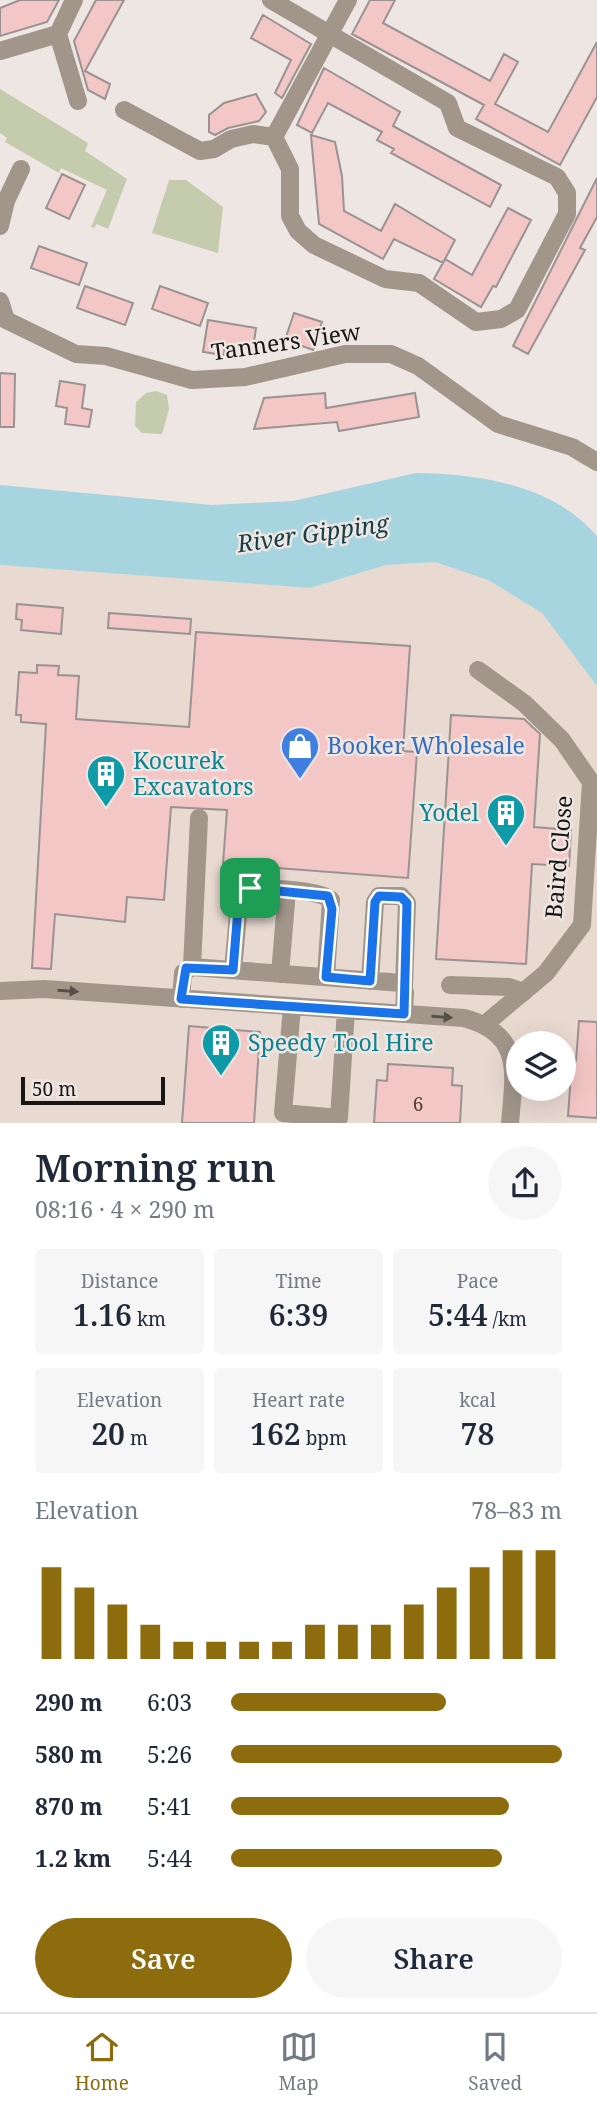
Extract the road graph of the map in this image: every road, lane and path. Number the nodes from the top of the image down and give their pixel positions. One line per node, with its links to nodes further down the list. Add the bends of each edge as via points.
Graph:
1 (74, 0): 5 (street)
2 (271, 0): 4 (street)
3 (348, 0): 4 (street)
4 (331, 32): 9 (street); 9 (street, via 448,103 457,128 557,177 567,193 567,214 517,310 501,319 476,322 419,283 385,279 314,245 290,216 290,169)
5 (58, 34): 6 (street); 7 (street)
6 (0, 51)
7 (78, 101)
8 (124, 110): 9 (street, via 200,152 253,134)
9 (274, 137)
10 (21, 169): 11 (street)
11 (0, 226)
12 (0, 301): 13 (street, Tanners View)
13 (3, 325): 14 (street, Tanners View, via 76,354 106,356 192,380 245,377 345,354 391,354 418,366 498,424 572,447)
14 (597, 462)
15 (478, 670): 17 (street, Baird Close, via 524,703 562,740 591,782)
16 (199, 818): 19 (street)
17 (591, 886): 27 (street, Baird Close, via 582,925 546,973)
18 (287, 890): 20 (street, via 250,888 240,893); 21 (street); 22 (street, via 322,894 331,900)
19 (192, 967): 20 (street); 28 (street, via 183,973)
20 (233, 970): 21 (street)
21 (280, 974): 22 (street)
22 (326, 977): 23 (street)
23 (370, 981): 25 (street); 25 (street, via 375,902 379,896 401,897 407,903)
24 (450, 985): 27 (street, via 509,987)
25 (404, 986): 31 (street)
26 (0, 991): 28 (street, one-way to 28, via 35,989)
27 (524, 992): 32 (street, Baird Close)
28 (181, 999): 29 (street)
29 (292, 1007): 30 (street); 30 (street, via 283,1113 339,1118)
30 (346, 1010): 31 (street)
31 (404, 1014): 32 (street, one-way to 32)
32 (484, 1024): 33 (street, via 511,1052)
33 (510, 1123)

